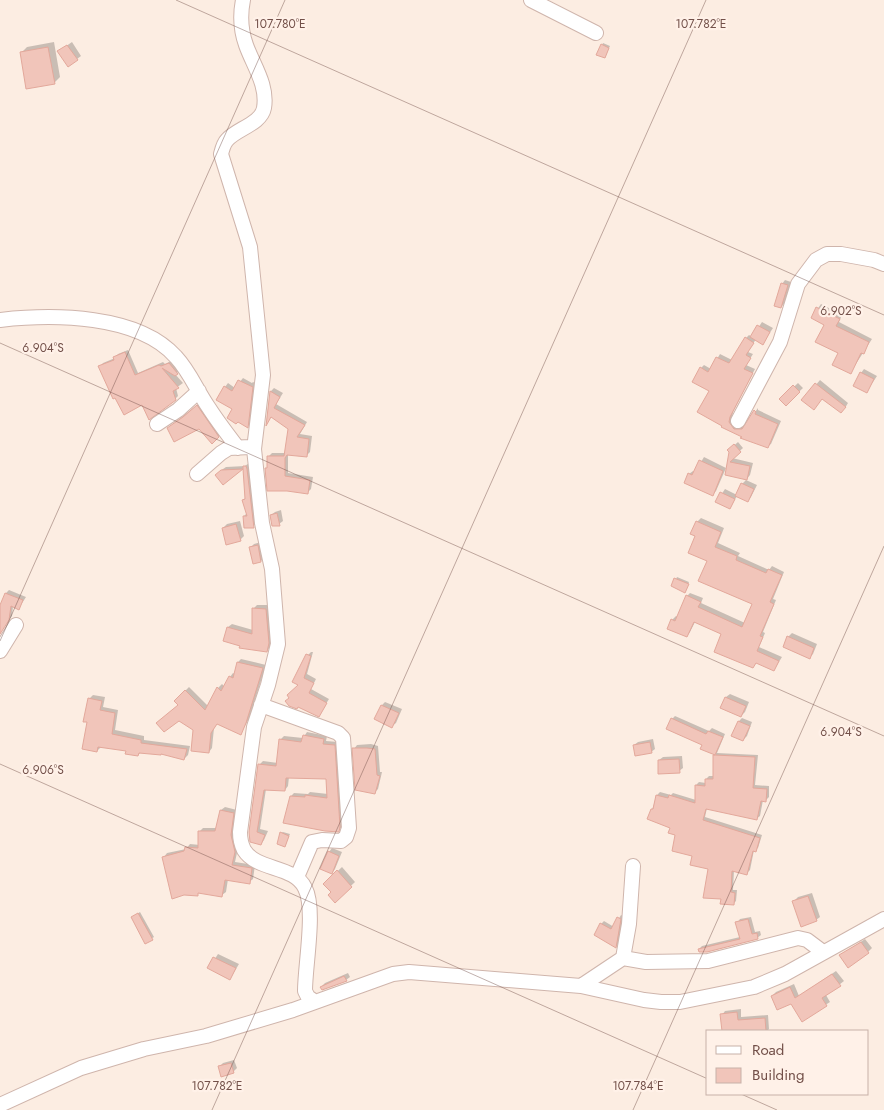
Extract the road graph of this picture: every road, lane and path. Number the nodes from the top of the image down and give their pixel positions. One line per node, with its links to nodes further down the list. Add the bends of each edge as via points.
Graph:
1 (243, 0): 10 (street, via 240,14 246,45 264,94 264,110 258,118 226,140 221,154 250,248 263,375)
2 (531, 0): 3 (street)
3 (596, 33)
4 (884, 264): 7 (street, via 841,254 827,254 816,260 798,284 780,342)
5 (0, 320): 6 (street, via 78,317 132,328 167,348 183,365)
6 (199, 391): 8 (street); 9 (street)
7 (738, 421)
8 (156, 424)
9 (238, 448): 10 (street); 11 (street, via 229,448 221,453)
10 (254, 449): 14 (street, via 262,523 272,569 278,644)
11 (197, 474)
12 (16, 625): 13 (street)
13 (0, 652)
14 (261, 705): 16 (street, via 254,727 242,809 241,844 245,852 257,861); 16 (street, via 338,733 343,738 349,828 341,841 312,842)
15 (634, 866): 19 (street)
16 (297, 877): 21 (street, via 308,898 305,991)
17 (884, 920): 18 (street)
18 (823, 952): 19 (street, via 807,940 798,938 708,961 646,962); 20 (street, via 754,987 680,1002 644,1000)
19 (623, 958): 20 (street)
20 (580, 986): 21 (street, via 410,972 393,974)
21 (314, 1001): 22 (street, via 206,1036 144,1049 81,1068)
22 (0, 1105)

